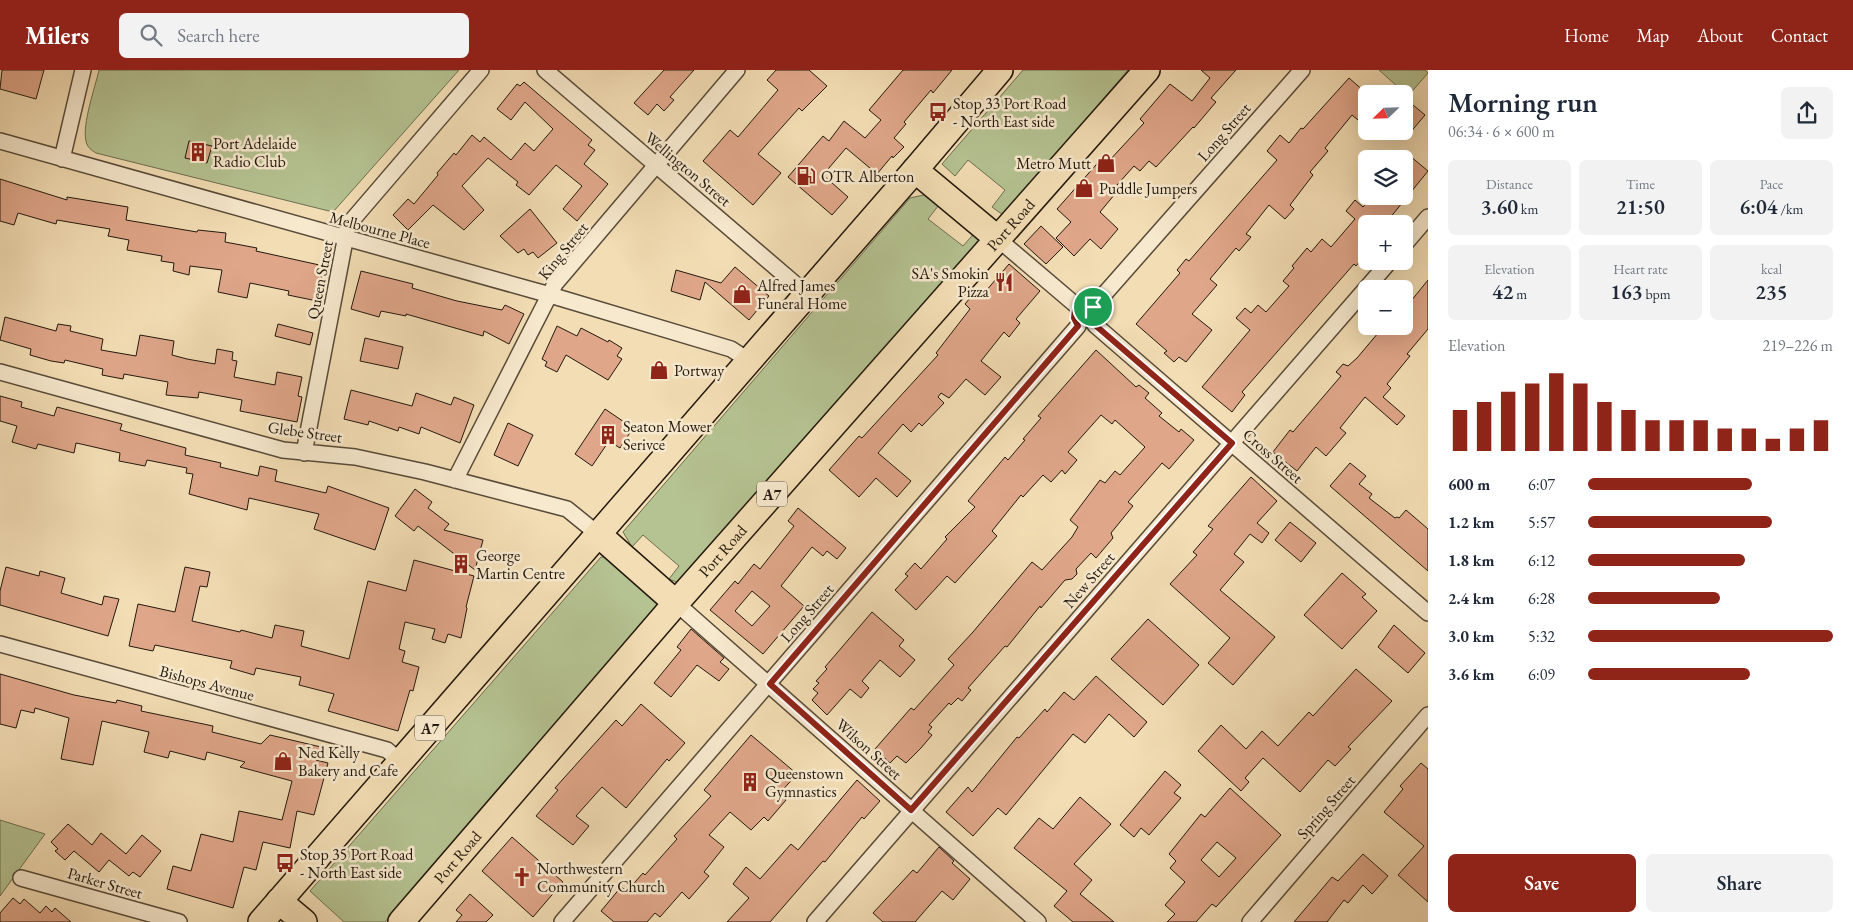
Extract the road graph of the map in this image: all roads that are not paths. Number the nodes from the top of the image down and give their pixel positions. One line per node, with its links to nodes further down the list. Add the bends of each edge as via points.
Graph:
1 (84, 70): 9 (street)
2 (481, 70): 15 (street, Queen Street, via 348,225)
3 (545, 70): 10 (street, Wellington Street)
4 (737, 70): 10 (street, King Street)
5 (1000, 70): 11 (highway, A7)
6 (1147, 70): 14 (highway, Port Road / A7)
7 (1302, 70): 20 (street, Long Street)
8 (0, 141): 9 (street, Melbourne Place)
9 (62, 159): 15 (street, Melbourne Place)
10 (656, 165): 17 (street, Wellington Street); 18 (street, King Street, via 555,284)
11 (915, 170): 14 (highway); 17 (highway, A7)
12 (1428, 218): 13 (street)
13 (1413, 235)
14 (998, 239): 19 (street); 29 (highway, Port Road / A7)
15 (346, 240): 18 (street, Melbourne Place); 26 (street, Queen Street)
16 (1382, 270): 25 (street, New Street)
17 (808, 294): 23 (highway, A7)
18 (550, 295): 23 (street, Melbourne Place, via 731,349); 27 (street, King Street)
19 (1078, 307): 20 (street, via 1086,304); 22 (street, via 1074,318)
20 (1093, 307): 21 (street, via 1098,314)
21 (1095, 325): 22 (street, via 1086,329); 25 (street, Cross Street)
22 (1078, 326): 32 (street, Long Street)
23 (748, 360): 28 (highway, A7)
24 (0, 372): 26 (street, Glebe Street, via 283,450)
25 (1232, 443): 30 (street, Cross Street); 35 (street, New Street)
26 (304, 453): 27 (street, Glebe Street, via 355,457)
27 (456, 480): 28 (street, Glebe Street, via 566,509)
28 (599, 535): 29 (highway); 34 (highway, A7)
29 (676, 603): 32 (street, Wilson Street); 41 (highway, Port Road / A7)
30 (1428, 613)
31 (0, 644): 34 (street, Bishops Avenue, via 387,750)
32 (770, 684): 35 (street, Wilson Street); 42 (street, Long Street)
33 (1428, 715): 45 (street, Spring Street)
34 (401, 762): 37 (highway, A7)
35 (911, 810): 43 (street, New Street); 44 (street, Wilson Street)
36 (21, 878): 38 (street, Parker Street)
37 (279, 901): 39 (highway, A7); 40 (highway)
38 (180, 922)
39 (261, 922)
40 (304, 922)
41 (401, 922)
42 (562, 922)
43 (815, 922)
44 (1038, 922)
45 (1250, 922)

